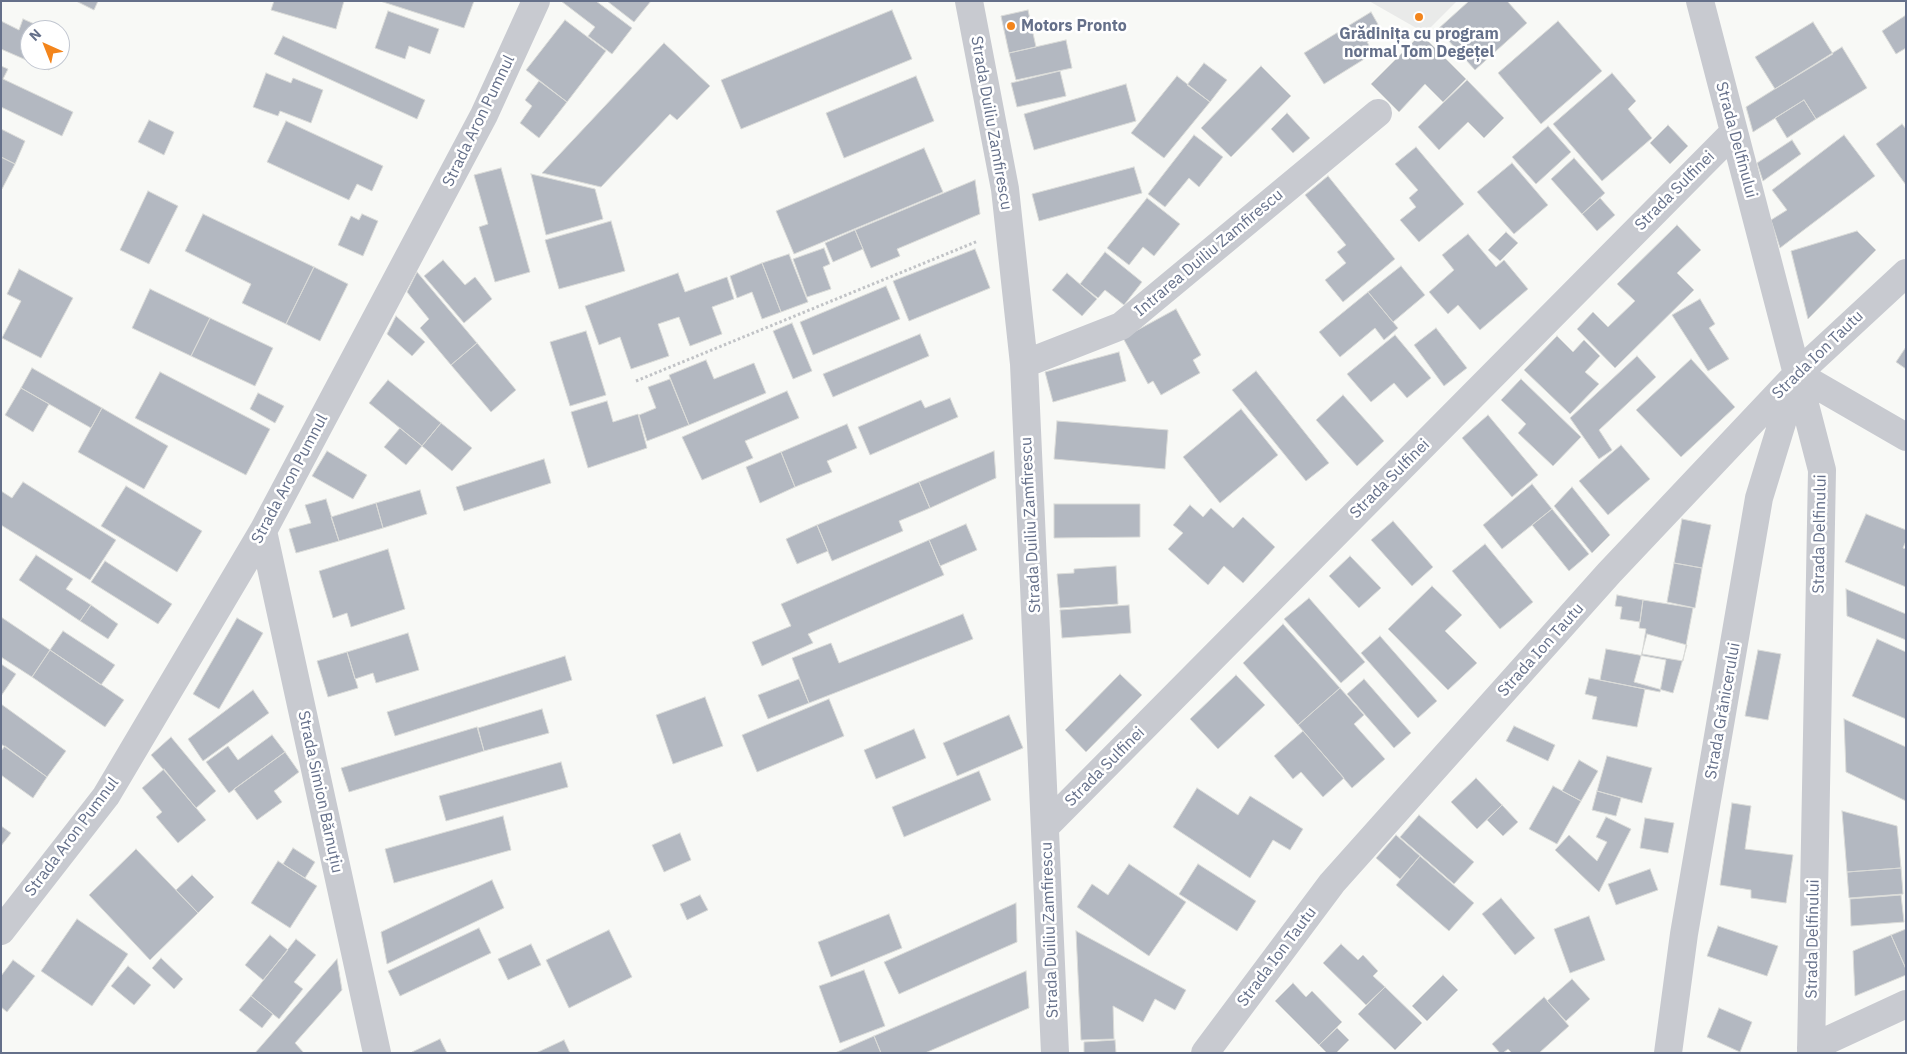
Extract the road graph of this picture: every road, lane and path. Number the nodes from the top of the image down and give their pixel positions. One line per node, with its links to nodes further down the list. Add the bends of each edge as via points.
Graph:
1 (536, 1): 12 (street, Strada Aron Pumnul, via 484,115)
2 (969, 1): 6 (street, Strada Duiliu Zamfirescu, via 1005,189)
3 (1700, 1): 5 (street, Strada Delfinului)
4 (1378, 113): 8 (street, Intrarea Duiliu Zamfirescu, via 1121,326)
5 (1734, 132): 9 (street, Strada Delfinului); 13 (street, Strada Sulfinei)
6 (1009, 228): 8 (street, Strada Duiliu Zamfirescu); 10 (path)
7 (1906, 273): 9 (street, Strada Ion Tautu)
8 (1024, 364): 13 (street, Strada Duiliu Zamfirescu)
9 (1797, 374): 11 (street); 16 (street, Strada Delfinului, via 1822,470); 19 (street, Strada Ion Tautu, via 1609,573 1332,883); 20 (street, Strada Grănicerului, via 1759,498 1684,934)
10 (636, 381)
11 (1906, 436)
12 (263, 531): 14 (street, Strada Aron Pumnul, via 106,796); 17 (street, Strada Simion Bărnuțiu)
13 (1046, 826): 18 (street, Strada Duiliu Zamfirescu)
14 (1, 931)
15 (1906, 1004): 16 (street)
16 (1811, 1050)
17 (377, 1053)
18 (1055, 1053)
19 (1205, 1053)
20 (1668, 1053)

